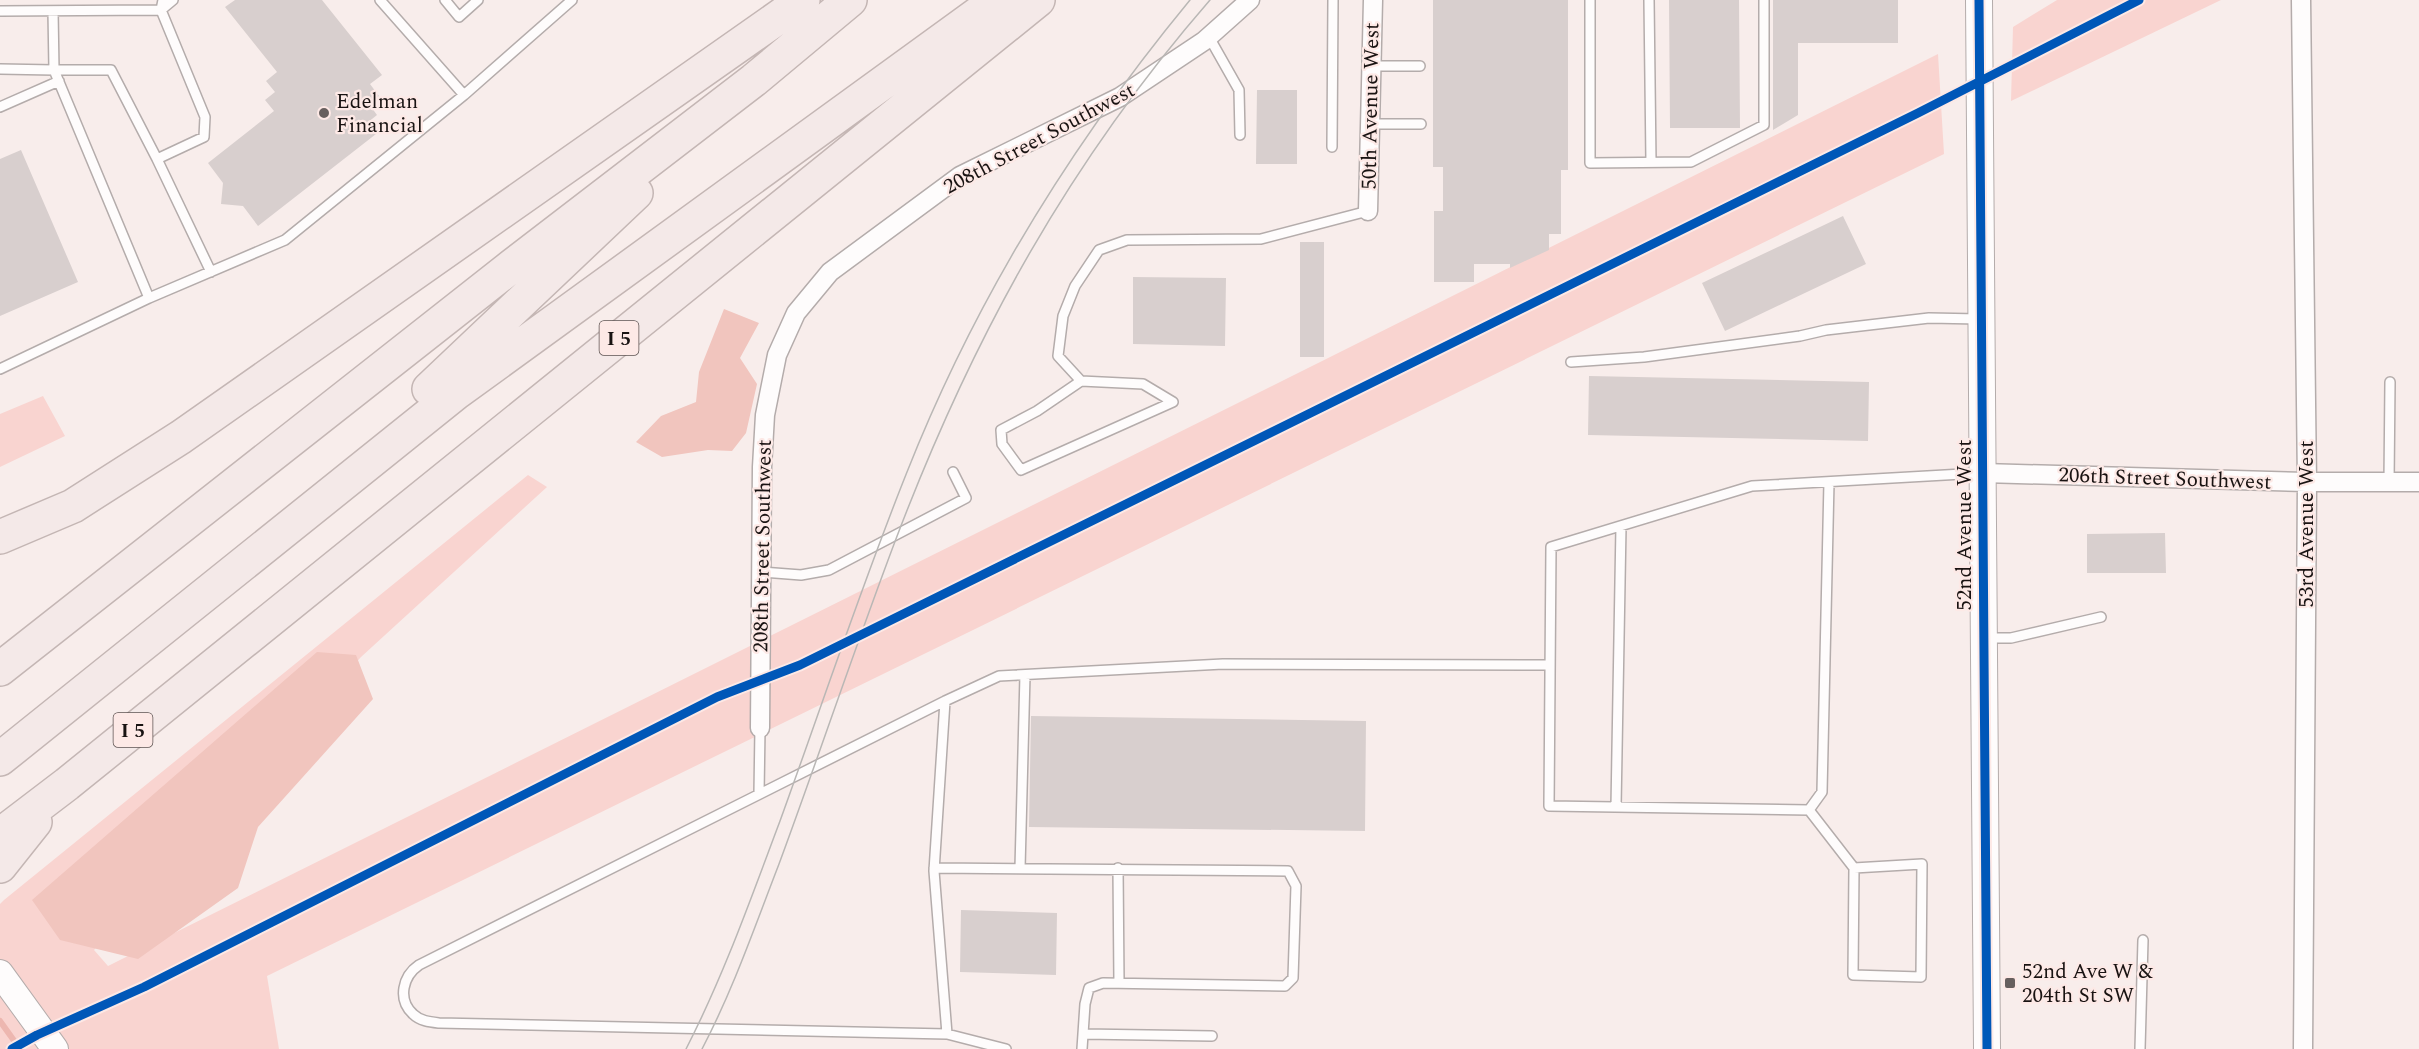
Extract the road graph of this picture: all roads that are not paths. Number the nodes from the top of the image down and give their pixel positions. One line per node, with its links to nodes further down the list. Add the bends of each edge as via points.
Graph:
1 (19, 0): 21 (lane)
2 (173, 0): 19 (lane)
3 (380, 0): 30 (lane)
4 (445, 0): 5 (lane, via 459,16)
5 (478, 0)
6 (572, 0): 30 (lane)
7 (803, 0): 53 (highway, via 181,437 74,506)
8 (850, 0): 28 (highway)
9 (996, 0): 62 (highway, via 456,393)
10 (1038, 0): 63 (highway, I 5)
11 (1250, 0): 23 (street, 208th Street Southwest)
12 (1333, 0): 35 (lane)
13 (1372, 0): 24 (street, 50th Avenue West)
14 (1590, 0): 37 (lane, via 1590,162)
15 (1649, 0): 37 (lane)
16 (1764, 0): 37 (lane, via 1764,125 1691,162)
17 (1979, 0): 41 (street, 52nd Avenue West)
18 (2301, 0): 49 (street, 53rd Avenue West)
19 (162, 5): 22 (lane); 36 (lane, via 206,117 204,137)
20 (0, 11): 21 (lane)
21 (19, 11): 22 (lane)
22 (53, 11): 27 (lane)
23 (1209, 37): 34 (lane, via 1239,90); 54 (street, 208th Street Southwest, via 1120,97 960,176 830,272 795,313 777,355 765,415)
24 (1371, 66): 25 (lane); 32 (street, 50th Avenue West)
25 (1420, 66)
26 (0, 69): 27 (lane)
27 (54, 70): 29 (lane); 36 (lane, via 111,70)
28 (754, 80): 58 (highway); 62 (highway, via 441,380)
29 (59, 81): 31 (lane); 40 (lane)
30 (464, 95): 39 (lane, via 285,240)
31 (0, 107)
32 (1370, 124): 33 (lane); 38 (street, 50th Avenue West)
33 (1421, 124)
34 (1240, 135)
35 (1332, 147)
36 (157, 159): 39 (lane)
37 (1651, 162)
38 (1368, 212): 44 (lane, via 1261,239 1127,240 1099,250 1075,286 1060,335 1058,356)
39 (211, 272): 40 (lane)
40 (149, 298): 43 (lane)
41 (1982, 319): 42 (lane, via 1929,318 1644,357); 47 (street, 52nd Avenue West)
42 (1572, 363)
43 (0, 369)
44 (1081, 381): 44 (lane, via 1143,384 1173,402 1021,470 1002,444 1001,430)
45 (2390, 382): 50 (lane)
46 (953, 472): 54 (lane, via 966,498 829,570 801,575)
47 (1983, 473): 48 (lane); 49 (street, 206th Street Southwest); 56 (street, 52nd Avenue West)
48 (1829, 482): 52 (lane, via 1752,486); 66 (lane, via 1822,792)
49 (2307, 482): 50 (street, 206th Street Southwest); 84 (street, 53rd Avenue West)
50 (2389, 482): 51 (street, 206th Street Southwest)
51 (2419, 482)
52 (1621, 526): 57 (lane, via 1551,547); 65 (lane)
53 (0, 537)
54 (761, 572): 61 (street, 208th Street Southwest)
55 (2101, 617): 56 (lane, via 2011,639)
56 (1983, 639): 82 (street, 52nd Avenue West)
57 (1550, 665): 59 (lane, via 1223,664); 65 (lane, via 1548,806)
58 (0, 669)
59 (1025, 675): 60 (lane, via 999,676); 70 (lane)
60 (945, 701): 64 (lane); 69 (lane)
61 (760, 728): 64 (lane)
62 (4, 741)
63 (67, 784): 67 (highway, I 5); 68 (highway)
64 (759, 794): 76 (lane, via 419,965 405,980 406,1004 426,1022 439,1023)
65 (1616, 807): 66 (lane)
66 (1809, 810): 72 (lane)
67 (0, 835)
68 (0, 866)
69 (934, 868): 70 (lane); 76 (lane)
70 (1020, 868): 71 (lane)
71 (1118, 868): 75 (lane); 75 (lane, via 1288,871 1296,886 1293,978 1285,986)
72 (1854, 868): 72 (lane, via 1853,975 1921,977 1922,864)
73 (2143, 940): 83 (lane)
74 (0, 973): 79 (street)
75 (1119, 983): 77 (lane, via 1089,988)
76 (947, 1034): 80 (lane)
77 (1083, 1034): 78 (lane); 81 (lane)
78 (1212, 1036)
79 (55, 1049)
80 (1005, 1049)
81 (1082, 1049)
82 (1987, 1049)
83 (2140, 1049)
84 (2303, 1049)

